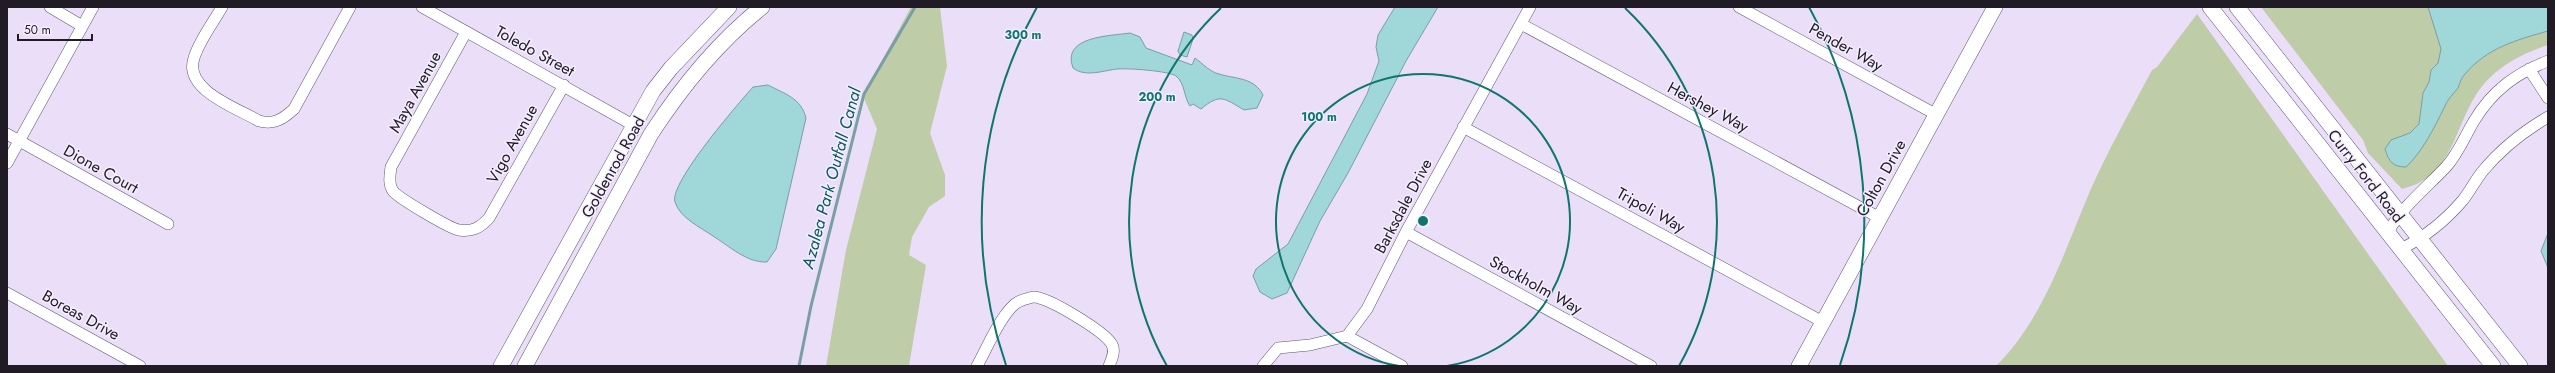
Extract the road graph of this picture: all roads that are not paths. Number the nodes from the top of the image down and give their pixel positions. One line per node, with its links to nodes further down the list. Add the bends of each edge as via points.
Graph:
1 (50, 7): 16 (street)
2 (92, 7): 16 (street)
3 (222, 7): 4 (street, via 194,58 192,69 196,82 205,91 269,123 282,119 294,109)
4 (350, 7)
5 (422, 7): 17 (street, Toledo Street)
6 (729, 7): 24 (main road, Goldenrod Road, via 671,68)
7 (762, 7): 44 (main road, Goldenrod Road, via 741,24 693,74 668,108 651,134)
8 (1530, 7): 14 (street, Barksdale Drive)
9 (1739, 7): 22 (street, Pender Way)
10 (2210, 7): 34 (main road, Curry Ford Road)
11 (2227, 7): 15 (main road)
12 (2237, 7): 15 (main road, Curry Ford Road)
13 (1992, 8): 22 (main road, Colton Drive)
14 (1521, 24): 25 (street, Barksdale Drive); 31 (street, Hershey Way)
15 (2250, 24): 29 (main road, Curry Ford Road)
16 (82, 26): 27 (street)
17 (466, 32): 20 (street, Toledo Street); 30 (street, Maya Avenue, via 391,167 389,182 402,199 457,230 468,231 481,227)
18 (2548, 62): 19 (street)
19 (2529, 69): 21 (street); 29 (street, via 2505,82 2486,102 2446,166)
20 (564, 85): 24 (street, Toledo Street); 30 (street, Vigo Avenue)
21 (2548, 98)
22 (1937, 115): 31 (main road, Colton Drive)
23 (2548, 117): 35 (street, via 2528,129 2503,151 2483,171 2463,200 2443,221)
24 (633, 124): 38 (main road, Goldenrod Road)
25 (1463, 127): 33 (street, Barksdale Drive); 39 (street, Tripoli Way)
26 (7, 134): 27 (street, Dione Court)
27 (19, 141): 28 (street); 32 (street, Dione Court)
28 (7, 163)
29 (2399, 213): 34 (street); 35 (main road, Curry Ford Road)
30 (489, 218)
31 (1880, 218): 39 (main road, Colton Drive)
32 (168, 224)
33 (1406, 232): 40 (street, Barksdale Drive, via 1367,309); 49 (street, Stockholm Way)
34 (2388, 232): 36 (main road, Curry Ford Road)
35 (2420, 239): 36 (street); 52 (main road, Curry Ford Road)
36 (2401, 249): 51 (main road, Curry Ford Road)
37 (7, 293): 41 (street, Boreas Drive)
38 (530, 312): 42 (main road, Goldenrod Road); 43 (main road, via 532,326 514,359)
39 (1823, 322): 50 (main road, Colton Drive)
40 (1347, 336): 47 (street, via 1310,345 1278,348); 48 (street)
41 (140, 366)
42 (501, 366)
43 (514, 366)
44 (525, 366)
45 (977, 366): 46 (street, via 1006,315 1017,303 1033,297 1046,300 1100,332 1112,344 1113,356)
46 (1109, 366)
47 (1263, 366)
48 (1402, 366)
49 (1650, 366)
50 (1799, 366)
51 (2493, 366)
52 (2520, 366)

